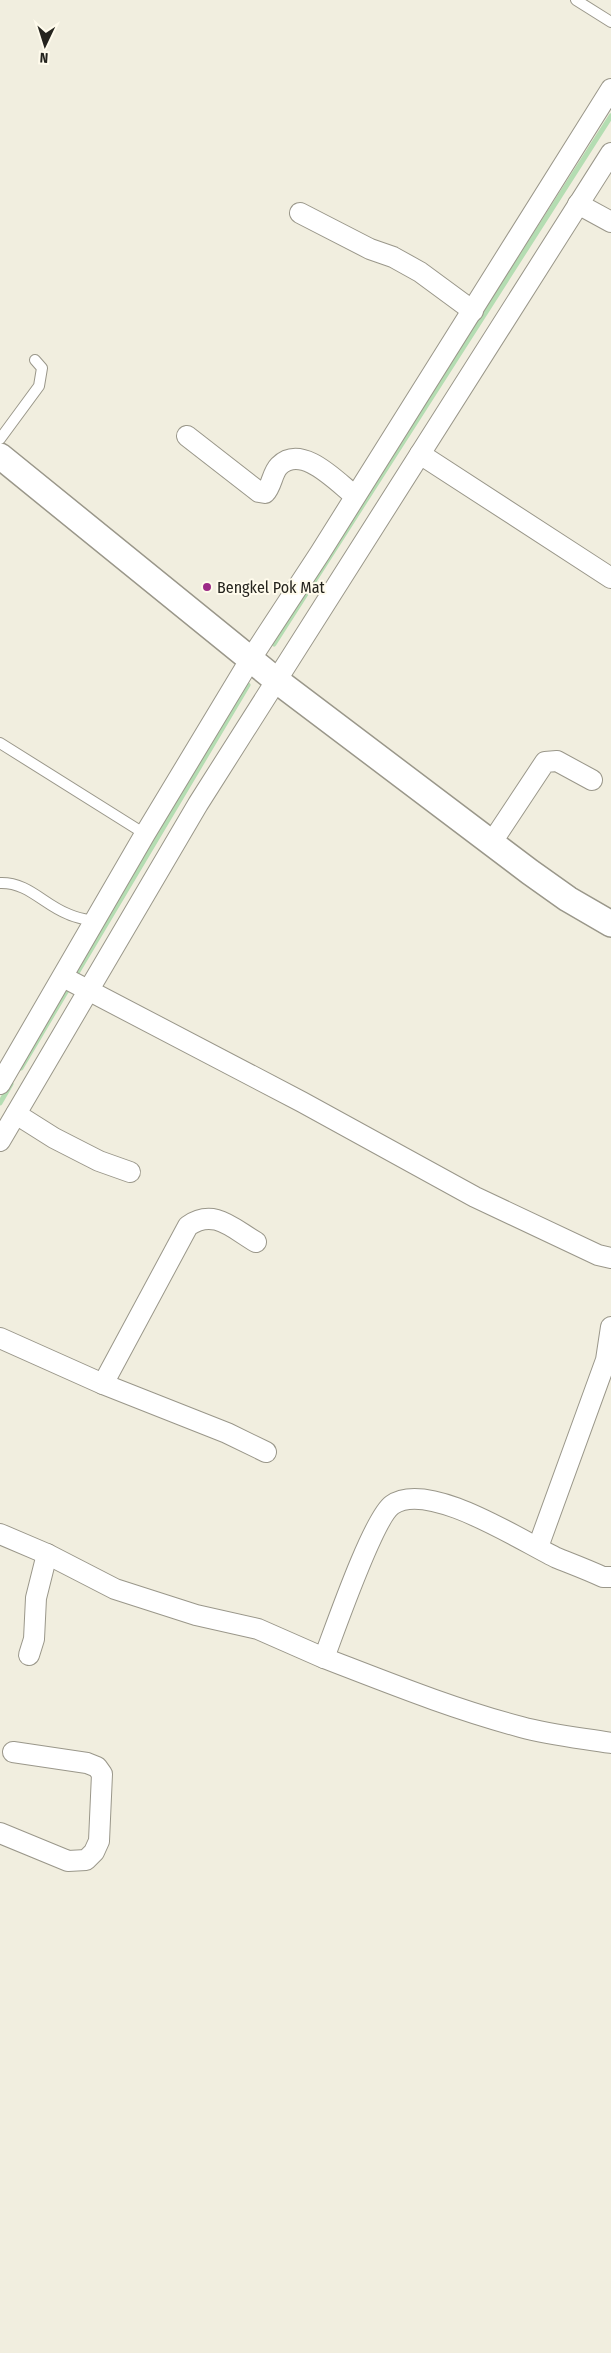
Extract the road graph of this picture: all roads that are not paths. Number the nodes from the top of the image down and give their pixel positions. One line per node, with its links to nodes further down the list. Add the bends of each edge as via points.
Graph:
1 (576, 0): 2 (lane)
2 (611, 22)
3 (611, 89): 8 (street)
4 (611, 153): 5 (street)
5 (578, 204): 7 (street); 9 (street)
6 (300, 213): 10 (street, via 420,272)
7 (611, 222)
8 (498, 276): 9 (street); 10 (street)
9 (521, 291): 14 (street)
10 (473, 311): 16 (street)
11 (35, 360): 13 (lane, via 42,368 39,386)
12 (186, 436): 16 (street, via 259,492 265,493 278,467 286,460 298,458 311,462)
13 (0, 440)
14 (420, 454): 17 (street); 19 (street)
15 (0, 456): 18 (street)
16 (356, 496): 18 (street)
17 (611, 578)
18 (250, 660): 19 (street); 22 (street)
19 (276, 680): 23 (street); 27 (street, via 198,804)
20 (0, 744): 22 (lane)
21 (592, 780): 23 (street, via 557,761 545,762)
22 (145, 834): 25 (street)
23 (492, 842): 26 (street, via 568,899)
24 (0, 883): 25 (lane, via 24,887 67,914)
25 (95, 922): 27 (street)
26 (611, 924)
27 (76, 983): 28 (street); 29 (street); 33 (street, via 475,1196 598,1255)
28 (0, 1084)
29 (16, 1114): 30 (street); 31 (street, via 99,1162)
30 (0, 1142)
31 (130, 1172)
32 (256, 1242): 36 (street, via 216,1219 197,1219 188,1226)
33 (611, 1258)
34 (611, 1327): 39 (street, via 606,1360)
35 (0, 1338): 36 (street)
36 (103, 1384): 37 (street, via 227,1433)
37 (266, 1452)
38 (0, 1534): 40 (street)
39 (538, 1548): 41 (street, via 603,1577); 43 (street, via 471,1512 420,1499 403,1499 391,1506 372,1538)
40 (47, 1554): 42 (street, via 36,1598 34,1639); 43 (street, via 115,1589 196,1615 258,1629)
41 (611, 1577)
42 (28, 1654)
43 (324, 1658): 44 (street, via 401,1689 479,1715 524,1728)
44 (611, 1743)
45 (13, 1752): 46 (street, via 97,1767 102,1774 99,1841 86,1860 68,1861)
46 (0, 1833)

